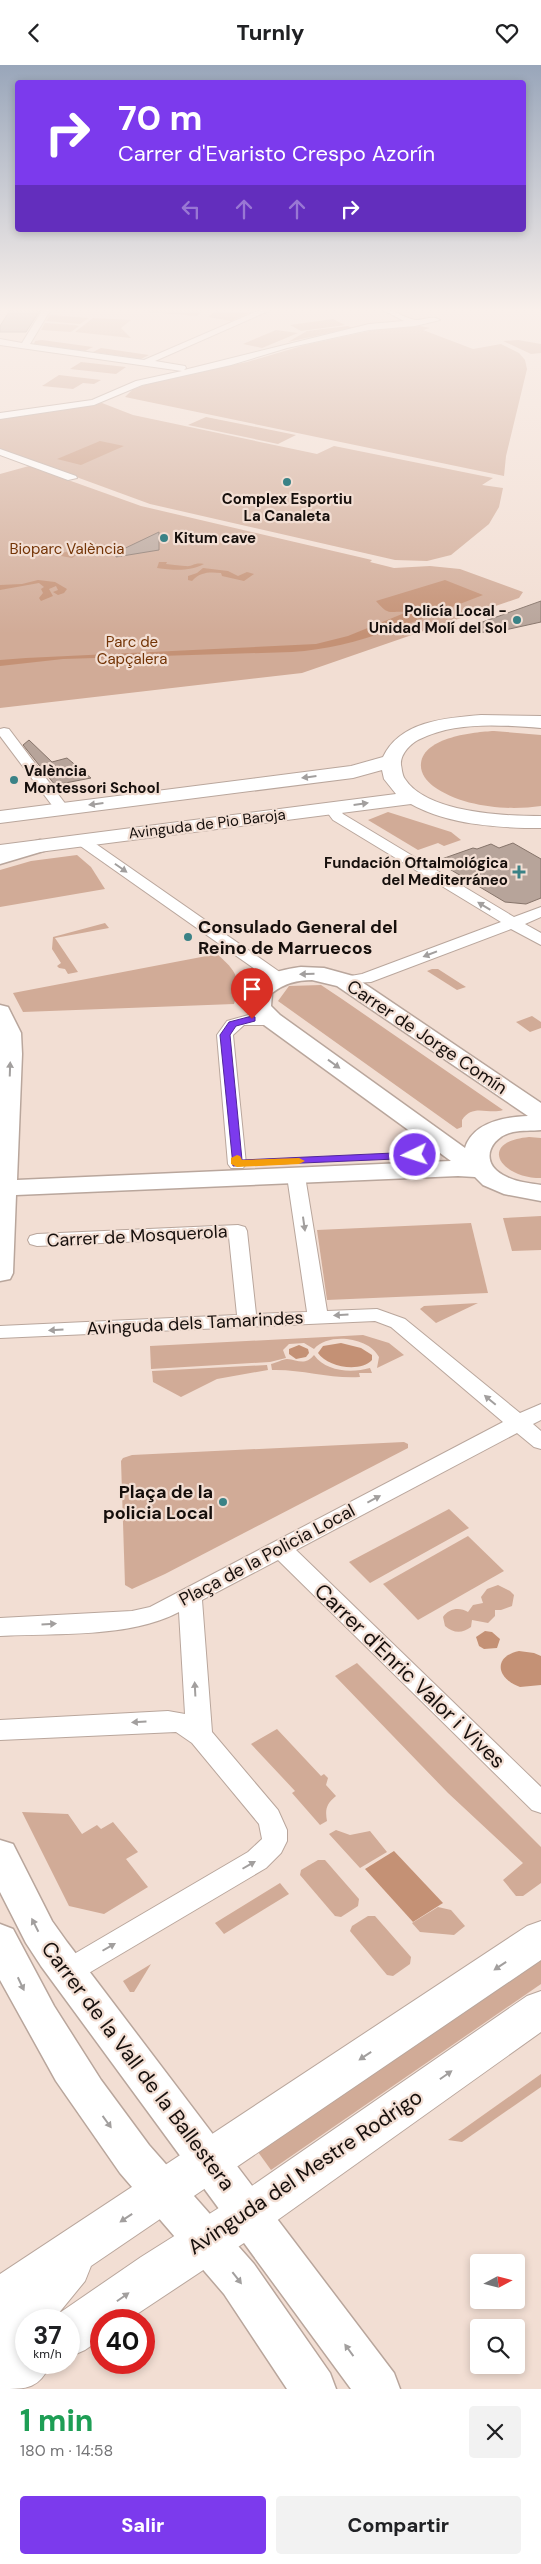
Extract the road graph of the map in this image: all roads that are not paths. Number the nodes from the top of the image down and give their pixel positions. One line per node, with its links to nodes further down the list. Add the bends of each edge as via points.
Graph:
1 (0, 452): 2 (street)
2 (72, 478)
3 (541, 722): 5 (main road, via 492,719 444,725 408,740)
4 (4, 732): 8 (street)
5 (391, 761): 6 (main road, via 396,782); 8 (main road, Avinguda de Pio Baroja, one-way to 8, via 353,772)
6 (414, 798): 7 (main road, Avinguda de Pio Baroja, one-way to 6); 10 (main road, via 472,818)
7 (331, 808): 11 (main road, Avinguda de Pio Baroja); 16 (street, one-way to 7, via 338,817)
8 (62, 809): 9 (main road, Avinguda de Pio Baroja)
9 (0, 817)
10 (541, 822)
11 (81, 840): 12 (main road, Avinguda de Pio Baroja); 18 (street, one-way to 18)
12 (41, 845): 13 (main road, Avinguda de Pio Baroja); 14 (street)
13 (0, 851)
14 (0, 859)
15 (541, 911): 16 (street)
16 (512, 923): 17 (street); 19 (street, one-way to 19, via 365,979)
17 (541, 940)
18 (278, 979): 19 (street, Carrer de Jorge Comín, one-way to 18, via 308,973); 21 (street, Carrer de Jorge Comín, via 261,991 258,999 259,1007)
19 (345, 981): 22 (street, Carrer de Jorge Comín)
20 (0, 1012): 30 (street, one-way to 20, via 10,1041)
21 (272, 1020): 25 (street, Carrer de Jorge Comín, one-way to 25); 26 (street, via 232,1024 225,1035)
22 (541, 1114)
23 (541, 1123): 24 (street, via 497,1128)
24 (477, 1143): 25 (street); 27 (street, via 474,1153)
25 (452, 1151): 26 (street, via 404,1157); 27 (street, Carrer de Jorge Comín)
26 (237, 1164): 29 (street)
27 (480, 1170): 28 (street, via 458,1168); 31 (street, Carrer de Jorge Comín, via 506,1187)
28 (296, 1176): 29 (street); 34 (street, one-way to 34)
29 (212, 1177): 30 (street)
30 (2, 1188): 33 (street)
31 (541, 1193)
32 (37, 1240): 35 (street, Carrer de Mosquerola, via 238,1231)
33 (0, 1273)
34 (318, 1317): 35 (street, Avinguda dels Tamarindes); 38 (street, Avinguda dels Tamarindes, one-way to 34, via 389,1318 366,1314)
35 (247, 1320): 36 (street, Avinguda dels Tamarindes, one-way to 36)
36 (0, 1332)
37 (541, 1411): 38 (street)
38 (518, 1423): 39 (street); 40 (street, Plaça de la Policia Local, one-way to 38)
39 (541, 1442)
40 (280, 1548): 41 (street, Plaça de la Policia Local); 45 (street, Carrer d'Enric Valor i Vives)
41 (190, 1595): 42 (street, Plaça de la Policia Local, one-way to 41, via 132,1620 156,1613); 44 (street, one-way to 41)
42 (0, 1627)
43 (0, 1730): 44 (street, one-way to 43, via 182,1723 168,1721)
44 (201, 1736): 49 (street, one-way to 44, via 270,1850 276,1839 268,1817)
45 (541, 1803)
46 (0, 1855): 49 (street, Carrer de la Vall de la Ballestera, one-way to 46, via 39,1932)
47 (541, 1938): 51 (main road, one-way to 51)
48 (0, 1940): 52 (street, one-way to 52, via 55,2046 121,2142)
49 (67, 1972): 51 (street, Carrer de la Vall de la Ballestera)
50 (541, 2009): 53 (main road, Avinguda del Mestre Rodrigo, one-way to 50)
51 (208, 2162): 52 (main road); 53 (street, Carrer de la Vall de la Ballestera)
52 (164, 2192): 54 (street); 55 (main road, one-way to 55)
53 (249, 2214): 54 (main road, Avinguda del Mestre Rodrigo); 62 (street, Carrer de la Vall de la Ballestera, one-way to 53)
54 (206, 2240): 57 (main road, Avinguda del Mestre Rodrigo, one-way to 54); 61 (street, one-way to 61, via 239,2279)
55 (88, 2243): 56 (main road); 58 (main road, via 30,2313)
56 (0, 2301)
57 (80, 2326)
58 (0, 2336)
59 (15, 2372): 60 (main road)
60 (0, 2382)
61 (314, 2389)
62 (378, 2389)

